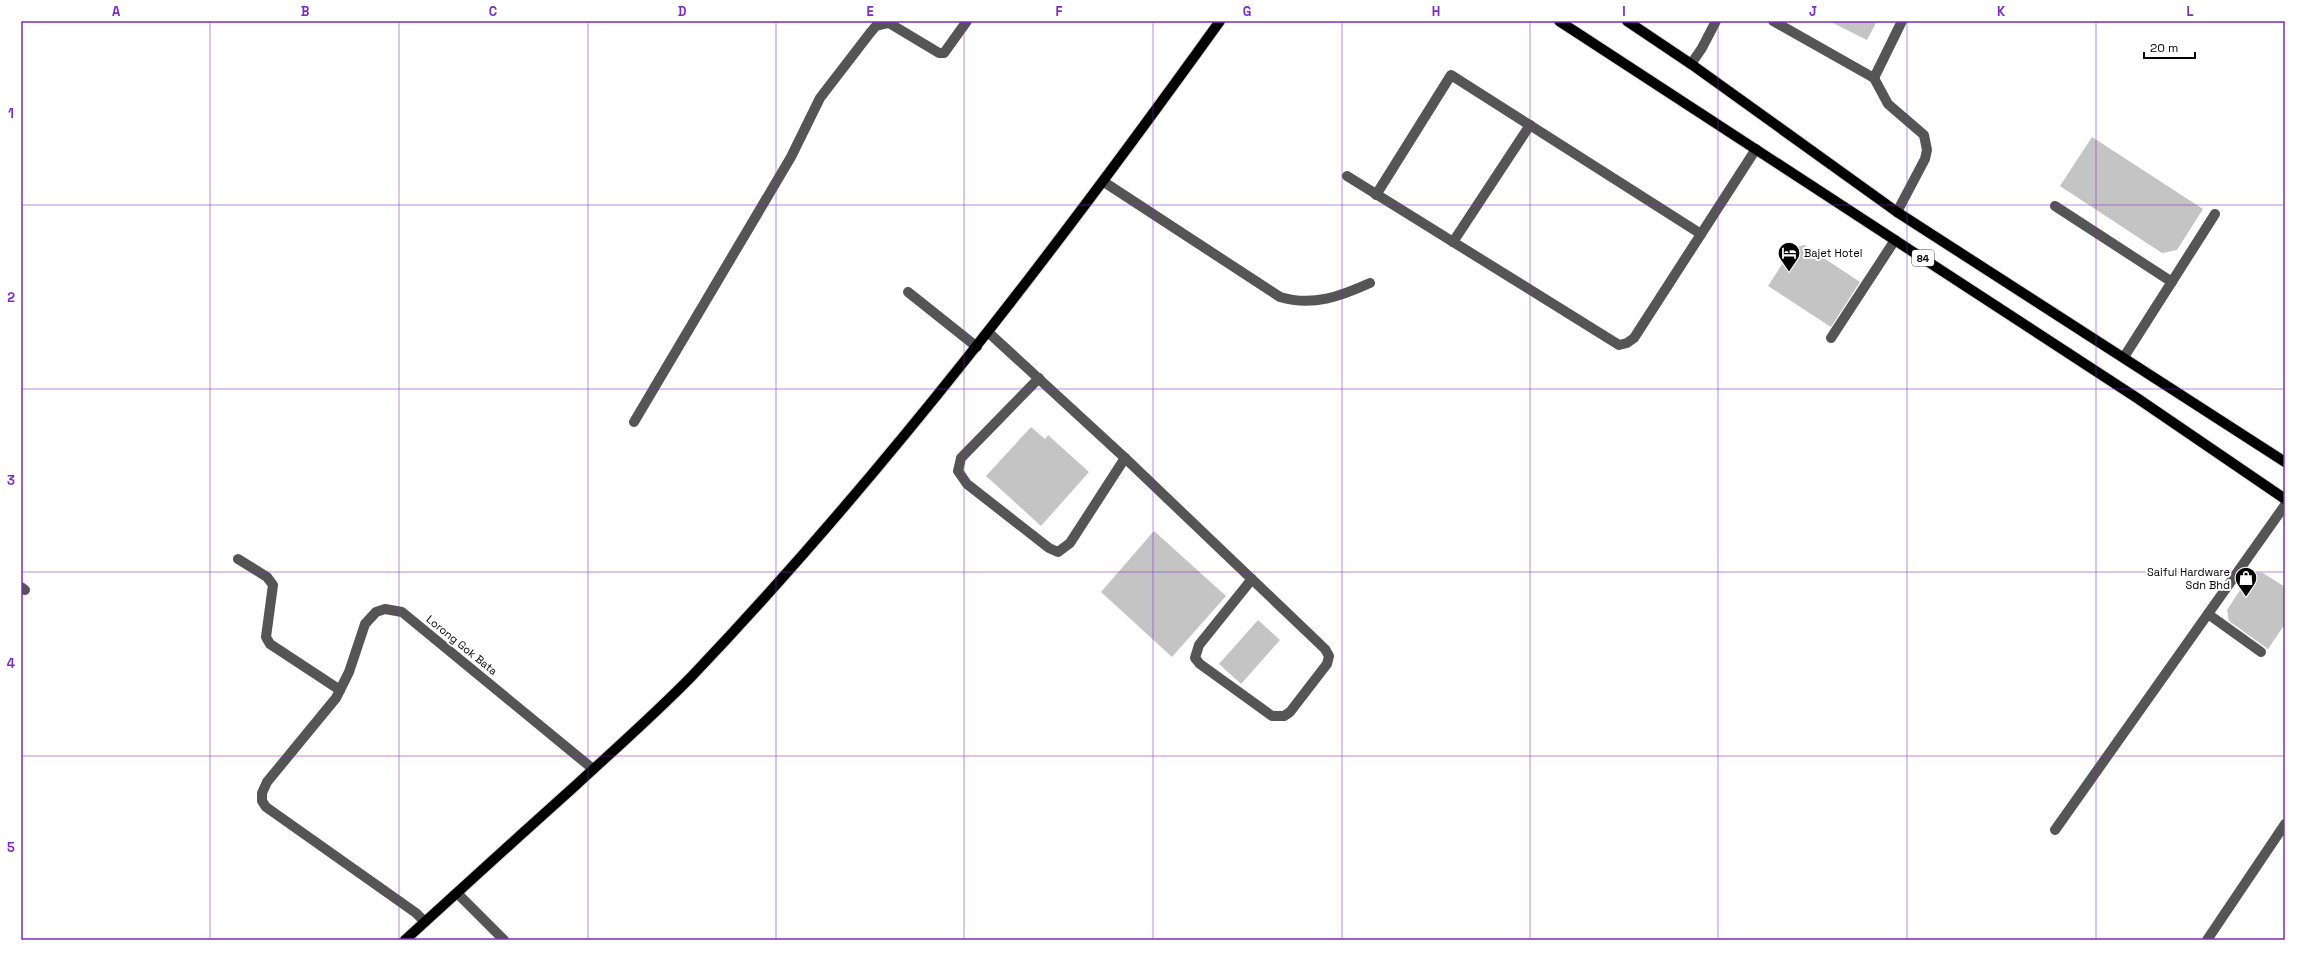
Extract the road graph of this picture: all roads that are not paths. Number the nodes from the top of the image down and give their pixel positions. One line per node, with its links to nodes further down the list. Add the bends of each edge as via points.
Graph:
1 (967, 21): 29 (street, via 944,53 939,53 889,22 876,26 870,33 820,98 791,157)
2 (1220, 21): 13 (main road)
3 (1559, 21): 11 (main road, 84)
4 (1627, 21): 8 (main road, 84)
5 (1716, 21): 8 (street)
6 (1773, 21): 9 (street)
7 (1902, 21): 9 (street)
8 (1691, 64): 16 (main road, 84)
9 (1874, 78): 16 (street, via 1888,104 1924,135 1927,142 1924,160)
10 (1530, 125): 14 (street, via 1451,75); 18 (street); 20 (street)
11 (1756, 150): 18 (street); 19 (main road, 84)
12 (1347, 176): 14 (street)
13 (1104, 182): 21 (street, via 1280,297 1298,301 1318,301 1349,292); 24 (main road)
14 (1376, 194): 20 (street)
15 (2055, 206): 22 (street)
16 (1897, 212): 27 (main road, 84)
17 (2215, 214): 22 (street)
18 (1701, 234): 20 (street, via 1634,338 1619,345)
19 (1895, 240): 25 (street); 32 (main road, 84, via 2137,398)
20 (1452, 242)
21 (1370, 282)
22 (2172, 282): 27 (street)
23 (908, 292): 26 (street)
24 (988, 333): 26 (main road); 28 (street)
25 (1831, 338)
26 (977, 347): 39 (main road, via 879,466 766,595 686,682)
27 (2124, 357): 31 (main road, 84)
28 (1038, 378): 30 (street); 30 (street, via 961,458 958,471 967,484 1049,548 1058,552 1070,543)
29 (634, 422)
30 (1125, 458): 35 (street)
31 (2285, 462)
32 (2285, 499)
33 (2285, 505): 36 (street)
34 (238, 559): 38 (street, via 267,577 272,585 266,637 270,644)
35 (1252, 579): 35 (street, via 1325,649 1329,656 1327,664 1290,712 1284,716 1272,716 1195,658 1199,646)
36 (2208, 614): 37 (street); 41 (street)
37 (2261, 652)
38 (340, 690): 39 (street, Lorong Gok Bata, via 365,624 376,612 385,609 397,610 407,615); 43 (street, Lorong Gok Bata, via 272,773 262,793 262,800 266,807 416,913)
39 (593, 769): 42 (main road)
40 (2285, 824): 46 (street)
41 (2055, 830)
42 (457, 893): 43 (main road); 45 (street)
43 (424, 922): 44 (main road)
44 (405, 940)
45 (504, 940)
46 (2208, 940)

